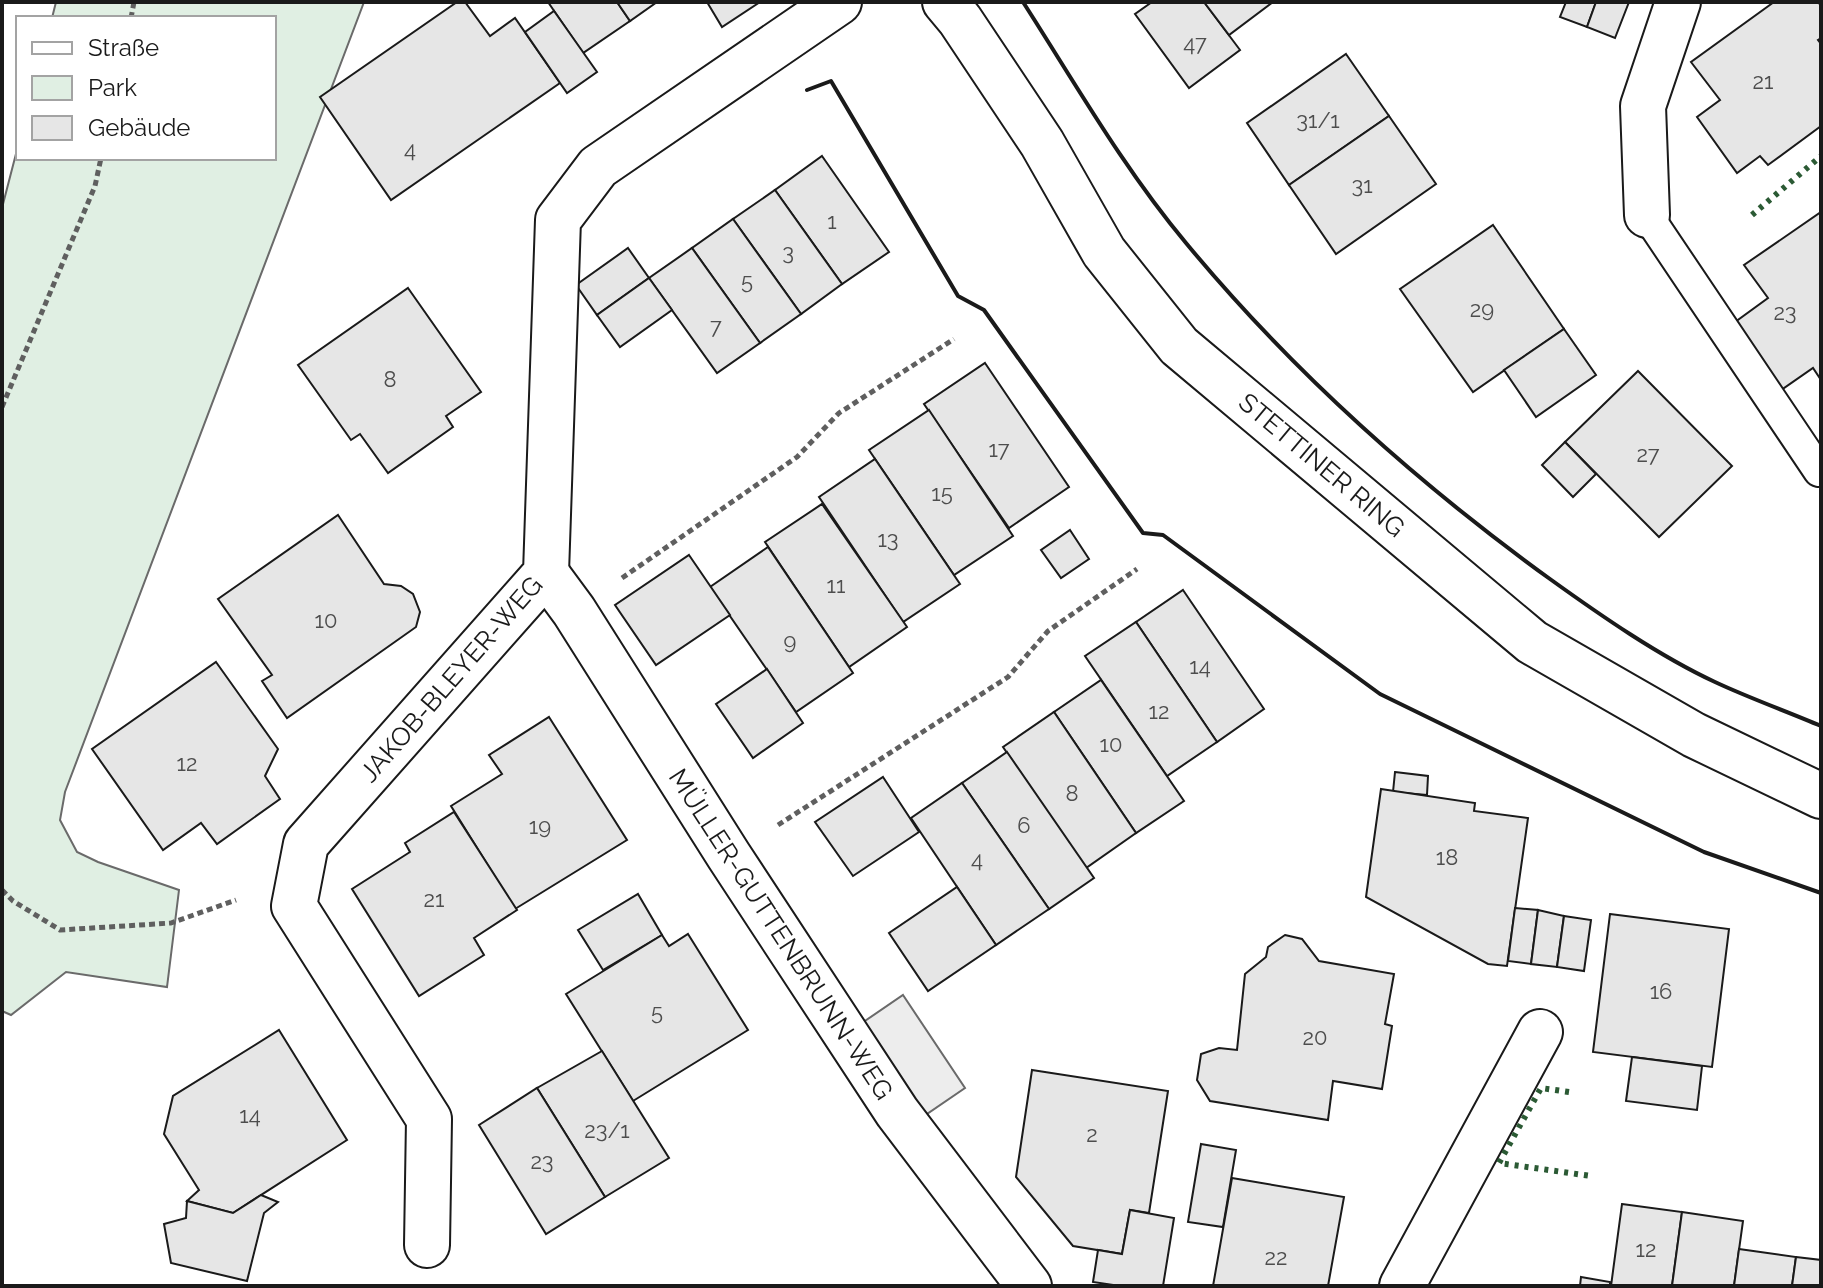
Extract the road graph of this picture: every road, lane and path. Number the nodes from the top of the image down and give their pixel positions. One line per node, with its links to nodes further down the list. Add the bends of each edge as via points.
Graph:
1 (839, 2): 10 (street, JAKOB-BLEYER-WEG, via 598,167 558,220)
2 (945, 2): 12 (street, STETTINER RING, via 1042,143 1104,252 1179,346 1532,642 1694,735)
3 (1678, 2): 5 (street, via 1643,106)
4 (101, 160): 7 (path, via 95,186)
5 (1647, 215): 8 (lane)
6 (954, 339): 11 (path, via 839,413 797,457)
7 (2, 407)
8 (1819, 471)
9 (1137, 569): 13 (path, via 1048,631 1008,677)
10 (546, 573): 11 (street, MÜLLER-GUTTENBRUNN-WEG); 15 (street, JAKOB-BLEYER-WEG, via 306,844)
11 (574, 611): 13 (street, MÜLLER-GUTTENBRUNN-WEG)
12 (1821, 796)
13 (729, 856): 18 (street, MÜLLER-GUTTENBRUNN-WEG, via 881,1072 897,1112)
14 (2, 890): 15 (path, via 60,930 171,923 251,895)
15 (294, 906): 17 (street, via 429,1119)
16 (1540, 1032): 19 (street)
17 (427, 1245)
18 (1029, 1286)
19 (1402, 1286)

